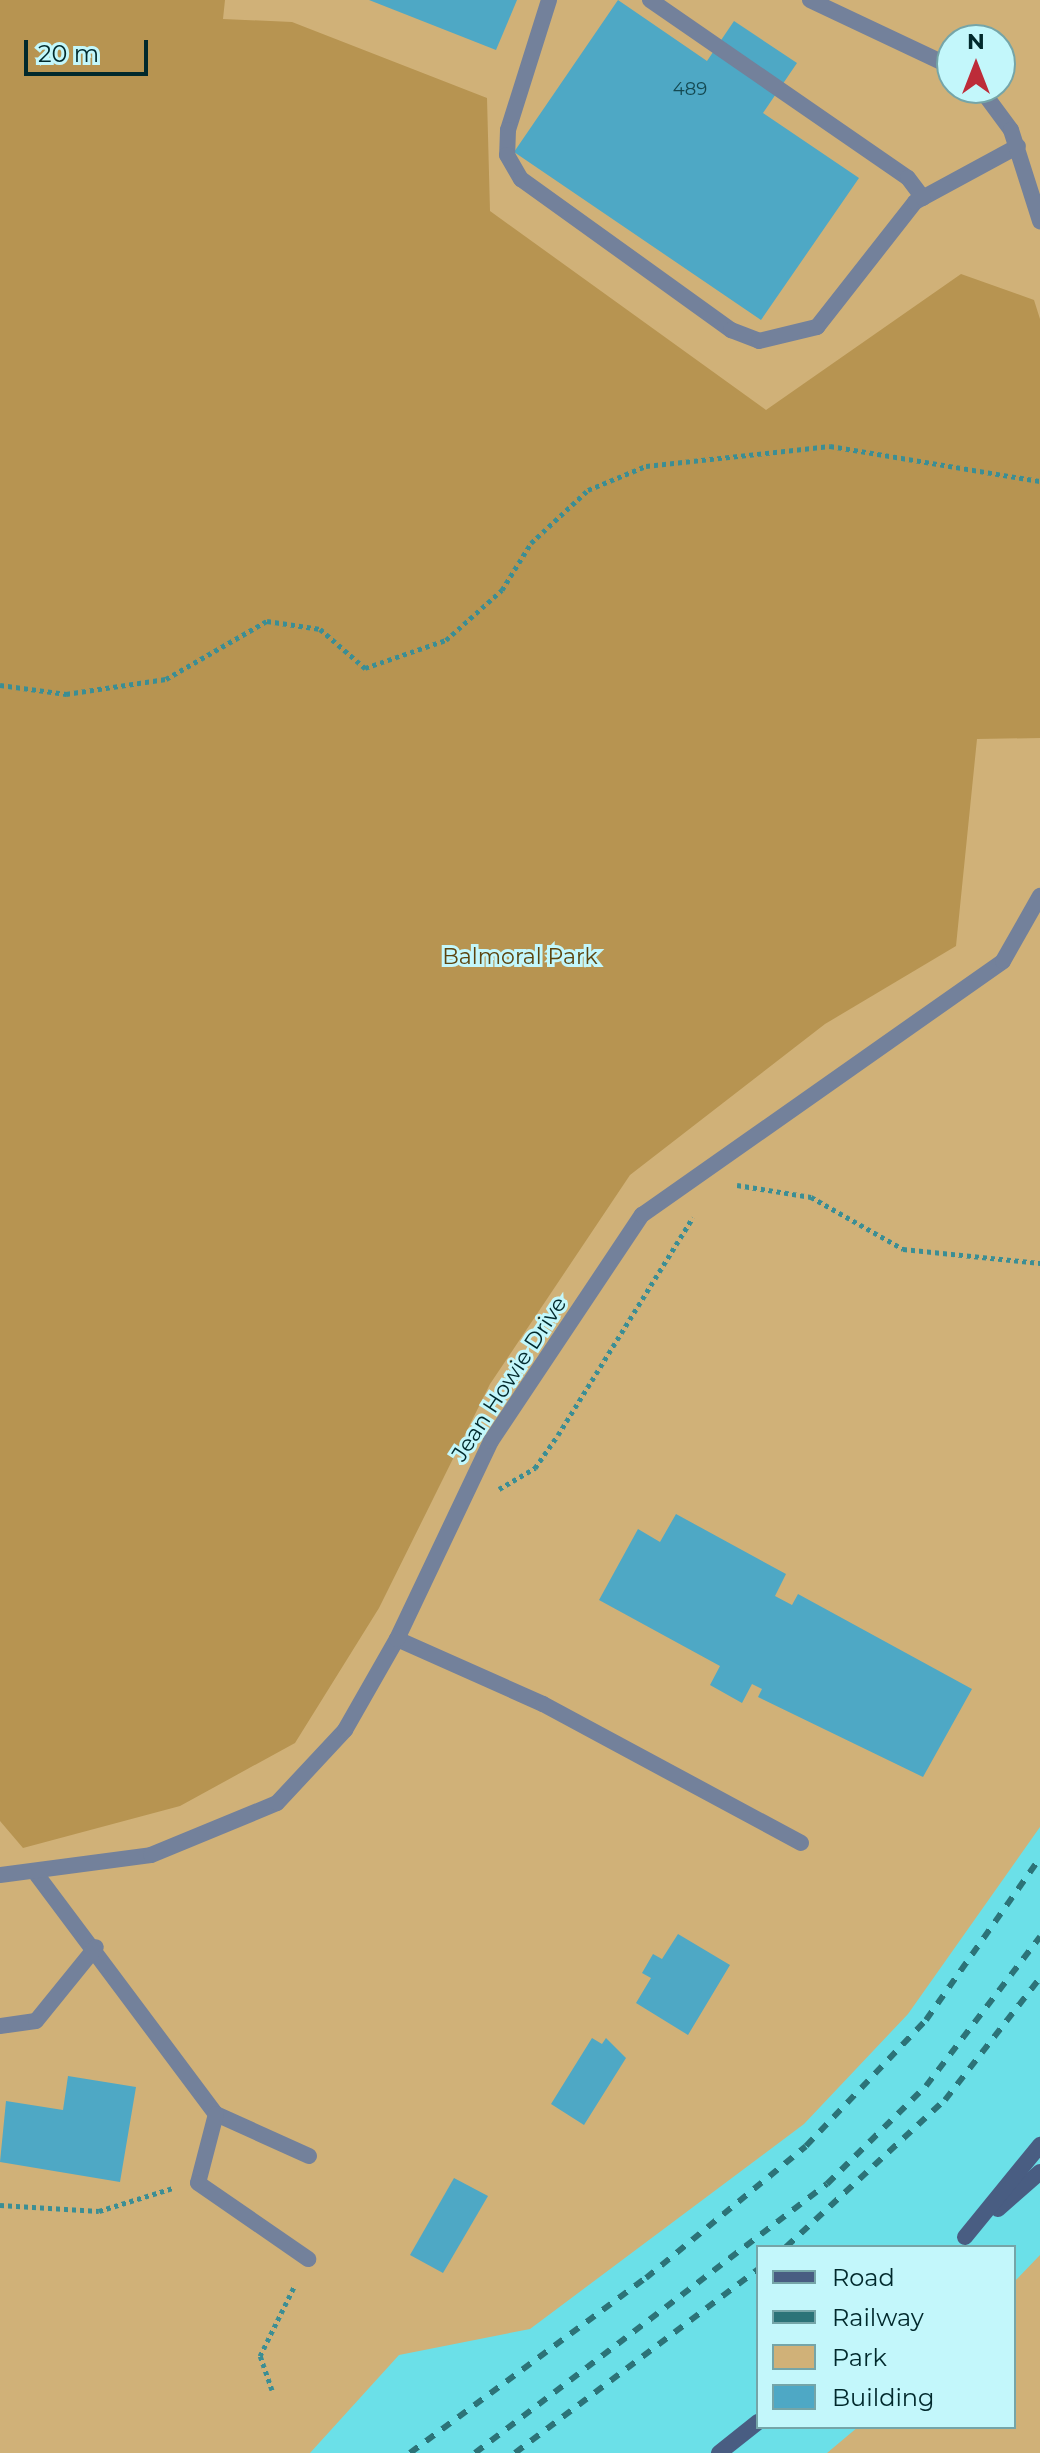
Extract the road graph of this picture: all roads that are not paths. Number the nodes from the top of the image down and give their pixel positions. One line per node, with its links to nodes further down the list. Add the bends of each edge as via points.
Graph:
1 (549, 0): 7 (street, via 520,78 507,155 530,186 731,330 759,341 817,327)
2 (650, 0): 7 (street, via 908,178)
3 (810, 0): 4 (street)
4 (936, 59)
5 (990, 104): 6 (street)
6 (1018, 146): 7 (street); 8 (street)
7 (923, 198)
8 (1040, 221)
9 (1040, 896): 10 (street, Jean Howie Drive, via 1003,961 642,1215 468,1483)
10 (397, 1639): 11 (street, via 543,1704); 13 (street, Jean Howie Drive, via 345,1730 277,1803 151,1855)
11 (801, 1843)
12 (0, 1875): 13 (street, Jean Howie Drive)
13 (37, 1875): 14 (street)
14 (96, 1947): 15 (street, via 36,2021); 16 (street)
15 (0, 2026)
16 (216, 2114): 18 (street); 21 (street, via 198,2183)
17 (1040, 2145): 20 (main road)
18 (309, 2156)
19 (1040, 2172): 20 (main road)
20 (960, 2242)
21 (308, 2259)
22 (756, 2424): 23 (main road)
23 (719, 2453)

